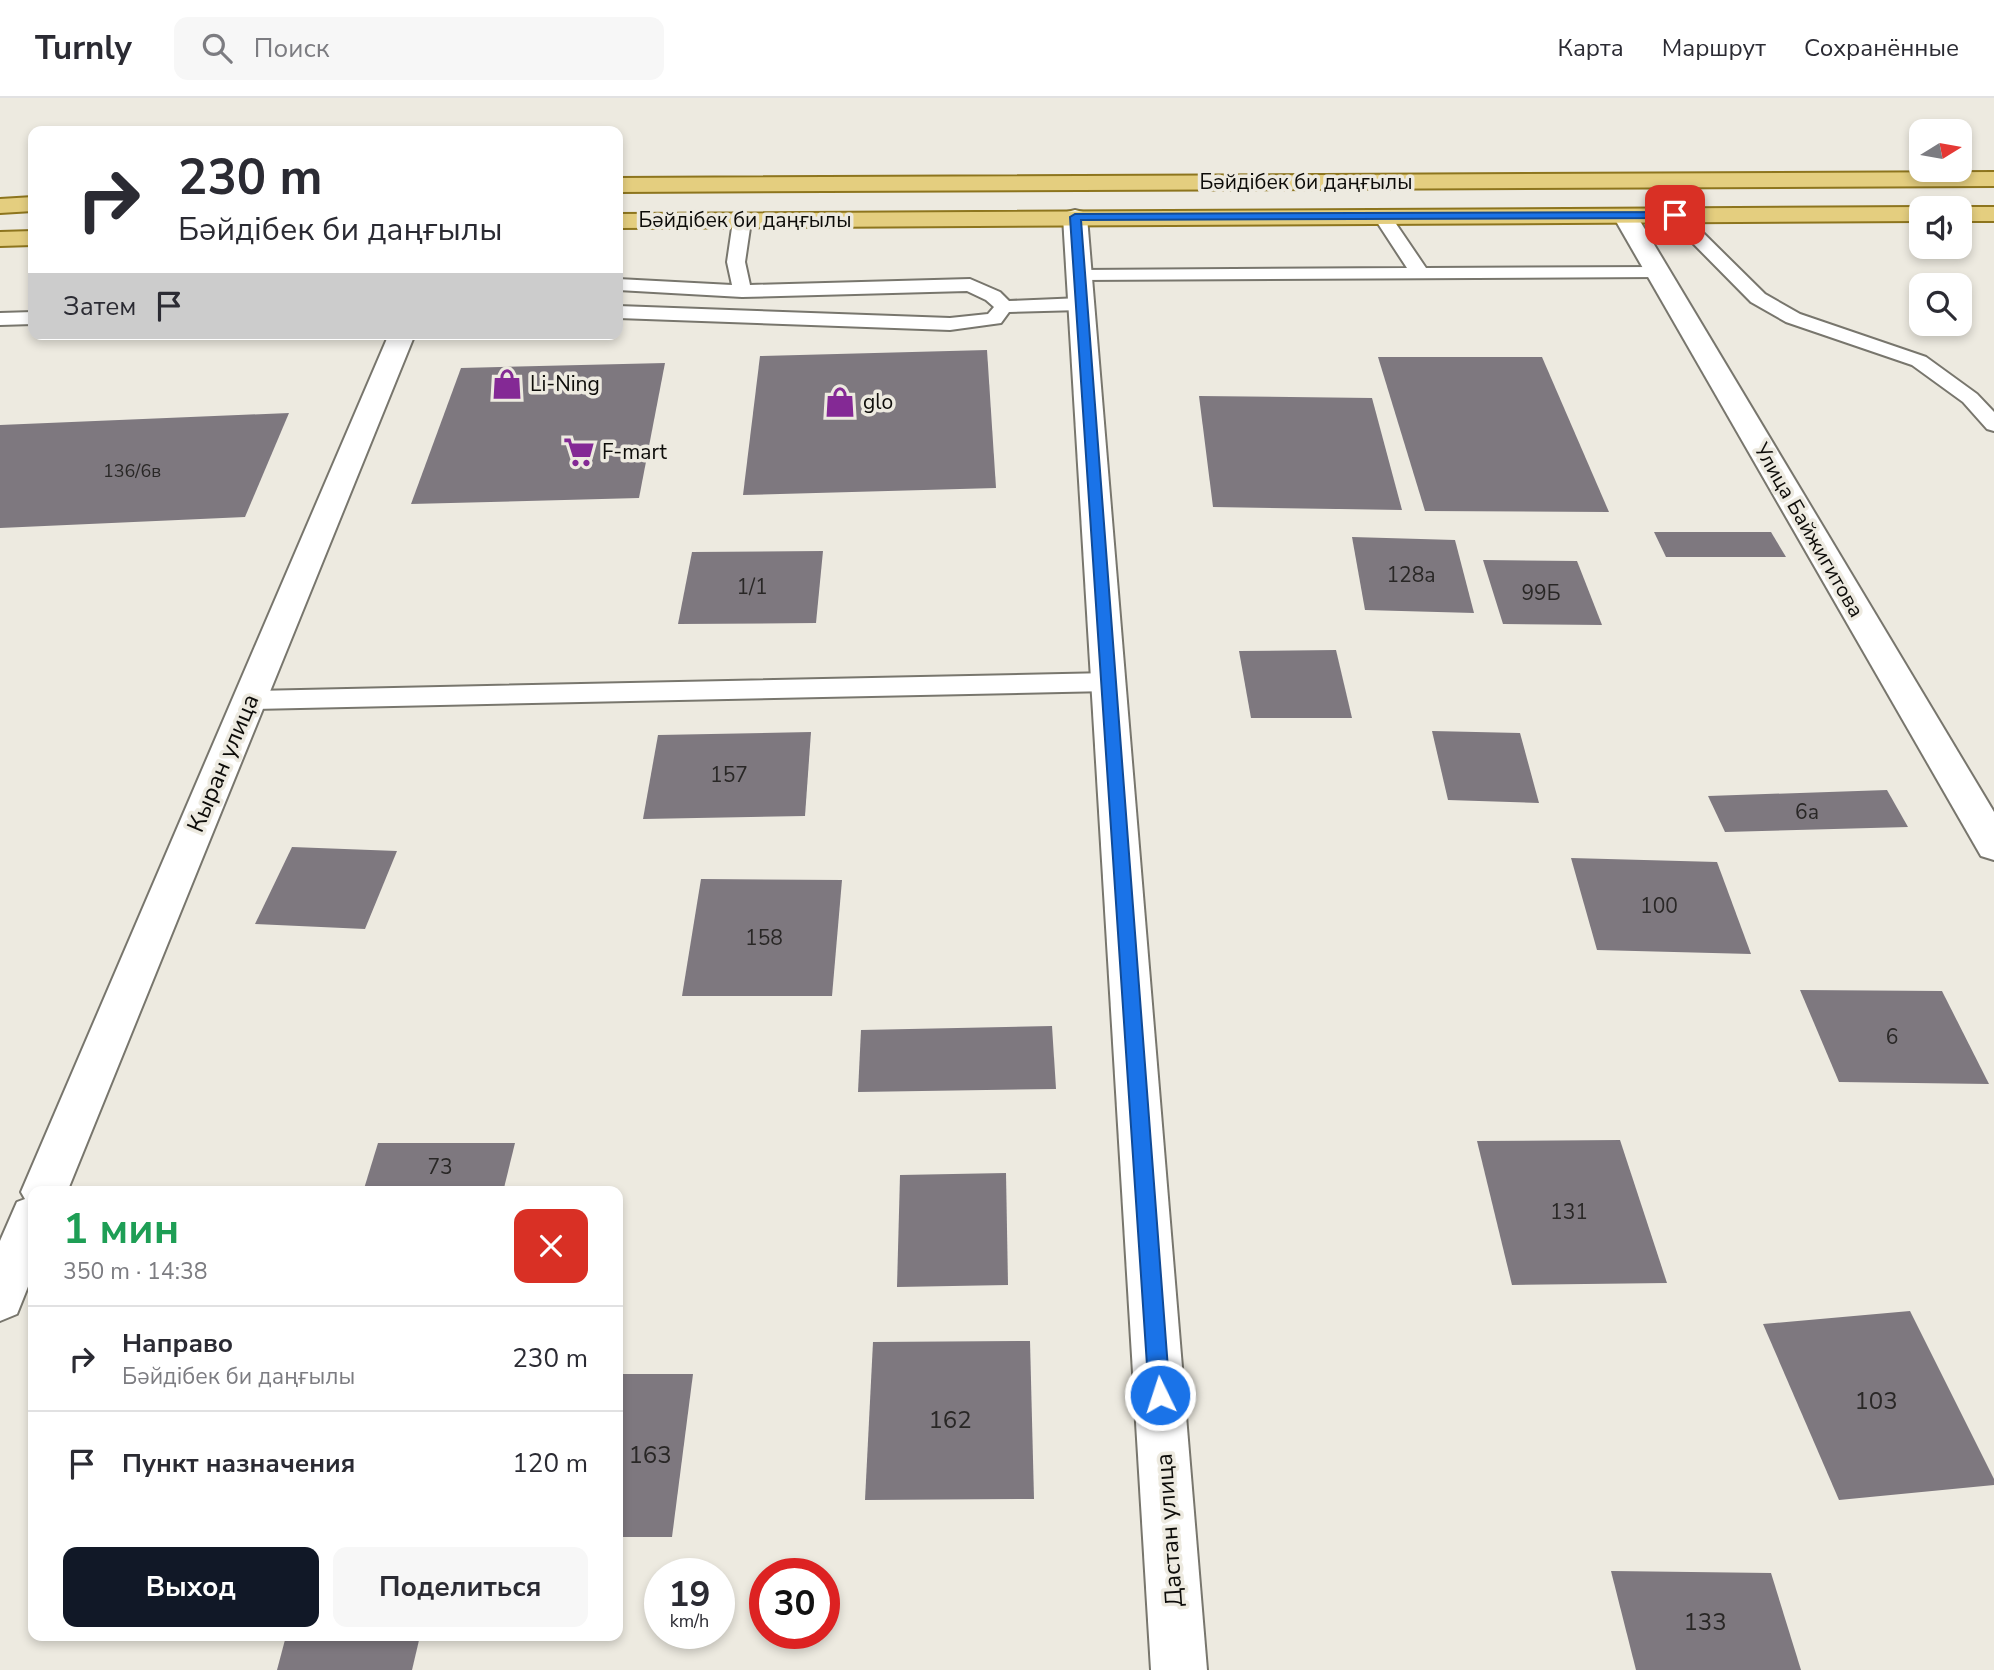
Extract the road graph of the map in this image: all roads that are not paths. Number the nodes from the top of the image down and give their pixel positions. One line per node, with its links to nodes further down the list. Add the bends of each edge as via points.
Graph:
1 (1994, 179): 2 (main road, Бәйдібек би даңғылы)
2 (1703, 180): 3 (main road, Бәйдібек би даңғылы); 10 (main road)
3 (623, 185)
4 (28, 204): 5 (main road)
5 (0, 206)
6 (1909, 214): 10 (main road, Бәйдібек би даңғылы)
7 (1972, 214): 8 (main road)
8 (1994, 214)
9 (1675, 215): 10 (main road, Бәйдібек би даңғылы); 12 (main road, Бәйдібек би даңғылы); 28 (lane, via 1758,298 1793,318 1919,361 1970,398)
10 (1727, 215)
11 (1382, 216): 12 (main road, Бәйдібек би даңғылы); 13 (main road, Бәйдібек би даңғылы); 19 (lane)
12 (1625, 216): 18 (street, Улица Байжигитова)
13 (1075, 217): 14 (main road, Бәйдібек би даңғылы); 21 (street, Дастан улица)
14 (742, 220): 15 (main road, Бәйдібек би даңғылы); 22 (lane, via 736,262)
15 (623, 221)
16 (28, 238): 17 (main road)
17 (0, 239)
18 (1658, 272): 19 (lane); 31 (street, Улица Байжигитова)
19 (1420, 273): 21 (lane)
20 (623, 285): 22 (lane)
21 (1080, 290): 23 (lane); 29 (street, Дастан улица)
22 (742, 291): 23 (lane, via 970,285)
23 (1004, 307): 24 (lane, via 994,319 950,324)
24 (623, 313)
25 (28, 318): 26 (lane)
26 (0, 319)
27 (399, 340): 30 (street, Кыран улица)
28 (1994, 425)
29 (1109, 682): 30 (lane); 35 (street, Дастан улица)
30 (249, 700): 32 (street, Кыран улица)
31 (1994, 845)
32 (46, 1186)
33 (28, 1229): 34 (street)
34 (0, 1297)
35 (1179, 1670)

